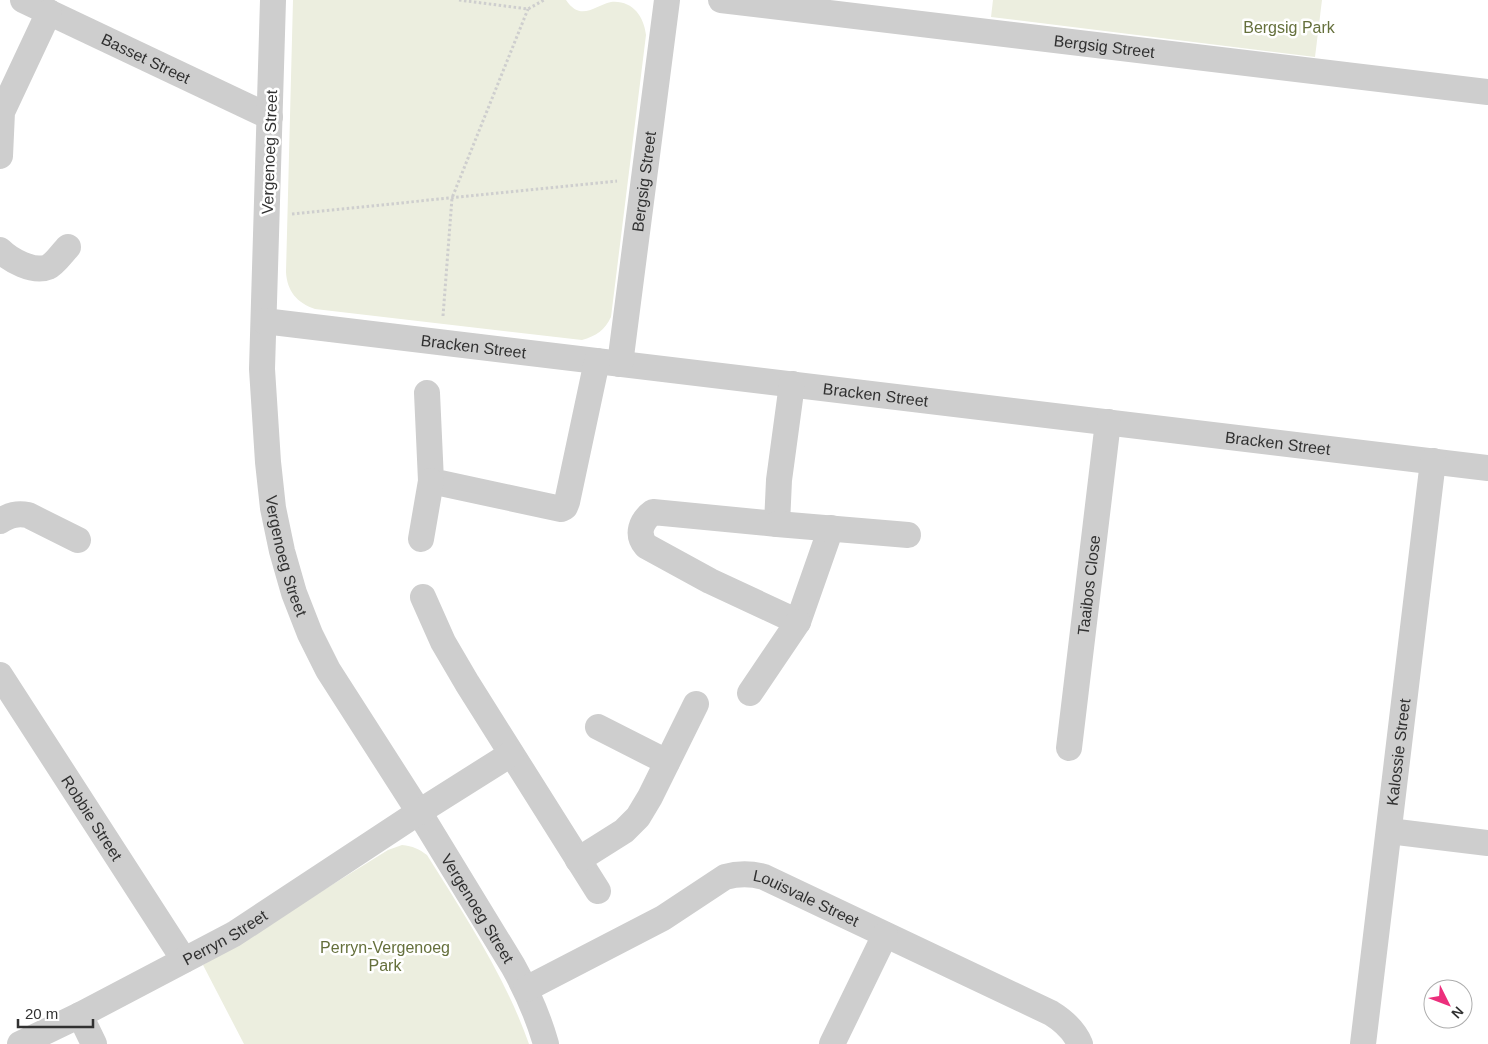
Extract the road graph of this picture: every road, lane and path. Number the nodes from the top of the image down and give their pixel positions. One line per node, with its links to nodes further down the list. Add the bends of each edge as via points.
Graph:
1 (273, 0): 10 (street, Vergenoeg Street)
2 (459, 0): 7 (path)
3 (544, 0): 7 (path)
4 (667, 0): 12 (street, Bergsig Street)
5 (721, 0): 9 (street, Bergsig Street)
6 (36, 6): 8 (street); 10 (street, Basset Street); 11 (street, via 2,112)
7 (528, 9): 13 (path)
8 (0, 82)
9 (1488, 92)
10 (270, 117): 14 (street, Vergenoeg Street)
11 (0, 156)
12 (644, 179): 13 (path); 19 (street, Bergsig Street)
13 (452, 198): 14 (path); 18 (path)
14 (267, 217): 17 (street, Vergenoeg Street)
15 (68, 247): 16 (street, via 50,267 40,269 17,263)
16 (0, 250)
17 (264, 321): 18 (street, Bracken Street); 41 (street, Vergenoeg Street, via 264,418 271,490 282,551 294,593 328,670)
18 (441, 342): 19 (street, Bracken Street)
19 (609, 363): 20 (street, Bracken Street); 25 (street, Bergsig Street, via 565,507 558,509)
20 (792, 384): 22 (street, Bracken Street); 27 (street, via 779,480)
21 (427, 394): 25 (street)
22 (1108, 422): 23 (street, Bracken Street); 38 (street, Taaibos Close)
23 (1434, 461): 24 (street, Bracken Street); 42 (street, Kalossie Street)
24 (1488, 468)
25 (431, 481): 30 (street)
26 (0, 521): 31 (street, via 11,515 28,515)
27 (777, 524): 28 (street); 33 (street, via 653,512 644,520 640,535 646,546 710,581)
28 (831, 528): 29 (street); 33 (street)
29 (908, 535)
30 (421, 539)
31 (78, 540)
32 (422, 598): 39 (street, via 443,642)
33 (798, 622): 35 (street)
34 (0, 675): 47 (street, Robbie Street)
35 (750, 694)
36 (696, 704): 40 (street)
37 (598, 727): 40 (street)
38 (1069, 748)
39 (511, 754): 41 (street, Perryn Street); 44 (street)
40 (667, 762): 44 (street, via 638,817 624,831)
41 (419, 812): 47 (street, Perryn Street, via 234,934); 48 (street, Vergenoeg Street)
42 (1389, 831): 43 (street); 55 (street, Kalossie Street)
43 (1488, 843)
44 (578, 860): 45 (street)
45 (598, 891)
46 (886, 935): 48 (street, Louisvale Street, via 764,877 736,874 725,877 663,918); 53 (street); 54 (street, Louisvale Street, via 1051,1014 1070,1027)
47 (184, 960): 49 (street, Perryn Street)
48 (526, 989): 52 (street, Vergenoeg Street)
49 (80, 1015): 50 (street, Perryn Street); 51 (street)
50 (20, 1044)
51 (94, 1044)
52 (546, 1044)
53 (832, 1044)
54 (1080, 1044)
55 (1363, 1044)

